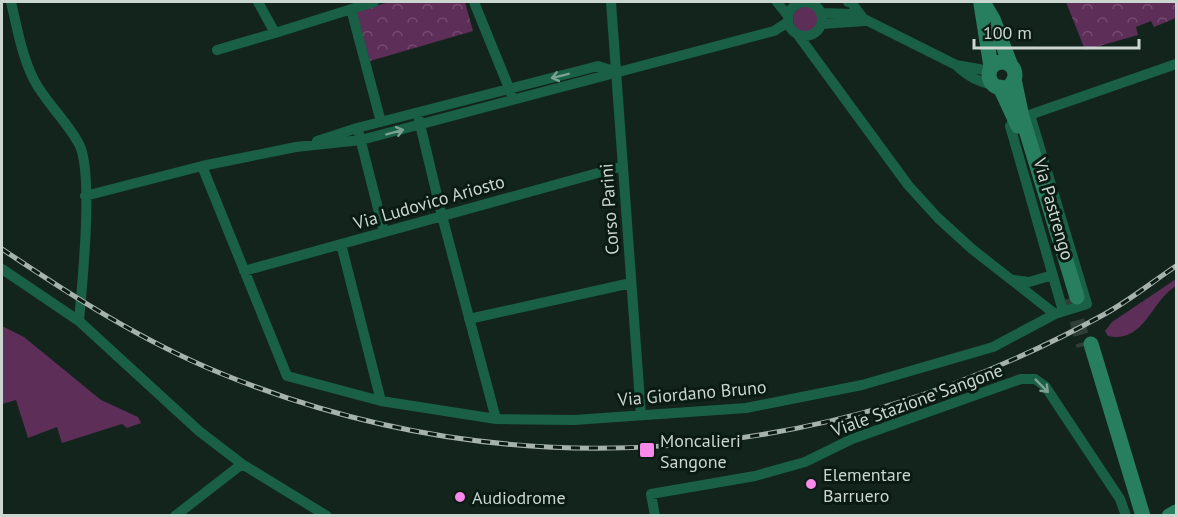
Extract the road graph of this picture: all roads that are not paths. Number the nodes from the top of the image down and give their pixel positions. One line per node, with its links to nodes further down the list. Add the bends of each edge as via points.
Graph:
1 (10, 2): 35 (street, via 34,79 79,144)
2 (258, 2): 14 (street)
3 (374, 2): 10 (street)
4 (474, 2): 24 (street)
5 (611, 2): 21 (street, Corso Parini)
6 (777, 2): 13 (street)
7 (848, 2): 12 (street)
8 (982, 2): 20 (main road); 22 (main road, Via Pastrengo, via 993,19)
9 (792, 4): 11 (street, via 809,2 819,8); 13 (street)
10 (351, 9): 14 (street); 28 (street)
11 (822, 18): 12 (street); 15 (street, via 818,31)
12 (865, 21): 19 (street)
13 (792, 26): 15 (street); 17 (street); 21 (street)
14 (275, 33): 16 (street)
15 (810, 36): 17 (street)
16 (217, 50)
17 (813, 56): 42 (street, via 908,185 938,218)
18 (1176, 64): 27 (street)
19 (956, 65): 20 (street); 23 (street, via 965,74)
20 (991, 69): 22 (main road, via 1003,62); 23 (main road, via 989,77)
21 (617, 72): 24 (street, one-way to 24, via 598,66); 25 (street); 34 (street, Corso Parini)
22 (1012, 72): 23 (main road, via 1007,86); 27 (main road, Via Pastrengo)
23 (998, 86): 27 (main road, Via Pastrengo)
24 (510, 89): 25 (street); 26 (street)
25 (514, 100): 29 (street)
26 (417, 113): 28 (street); 29 (street)
27 (1022, 117): 41 (street, Via Pastrengo, via 1010,126); 44 (main road, Via Pastrengo)
28 (381, 122): 30 (street)
29 (420, 125): 31 (street, one-way to 29); 36 (street)
30 (357, 128): 31 (street); 32 (street)
31 (361, 141): 32 (street); 37 (street)
32 (296, 147): 33 (street)
33 (202, 166): 35 (street); 40 (street)
34 (623, 166): 36 (street, Via Ludovico Ariosto); 43 (street, Corso Parini)
35 (86, 196): 46 (street)
36 (441, 216): 37 (street, Via Ludovico Ariosto); 45 (street)
37 (384, 232): 38 (street, Via Ludovico Ariosto)
38 (340, 244): 40 (street, Via Ludovico Ariosto); 47 (street)
39 (2, 269): 46 (street)
40 (244, 271): 47 (street, Via Giordano Bruno, via 287,376)
41 (1053, 275): 42 (street, via 1029,282); 44 (street, Via Pastrengo)
42 (1009, 278): 44 (street)
43 (631, 283): 45 (street); 48 (street, Corso Parini)
44 (1070, 305): 48 (street, Via Giordano Bruno, via 993,346 862,385 746,408)
45 (469, 319): 49 (street)
46 (79, 321): 50 (street)
47 (381, 401): 49 (street, Via Giordano Bruno)
48 (641, 415): 49 (street, Via Giordano Bruno, via 574,420)
49 (496, 419)
50 (242, 464): 52 (street); 53 (street)
51 (1176, 513): 58 (main road)
52 (176, 516)
53 (327, 516)
54 (655, 516): 55 (street, Viale Stazione Sangone, one-way to 55, via 651,494 754,476 805,462 832,448 1031,378 1045,386 1120,499)
55 (1126, 516)
56 (1134, 516): 57 (main road, via 1088,345)
57 (1143, 516)
58 (1169, 516)

